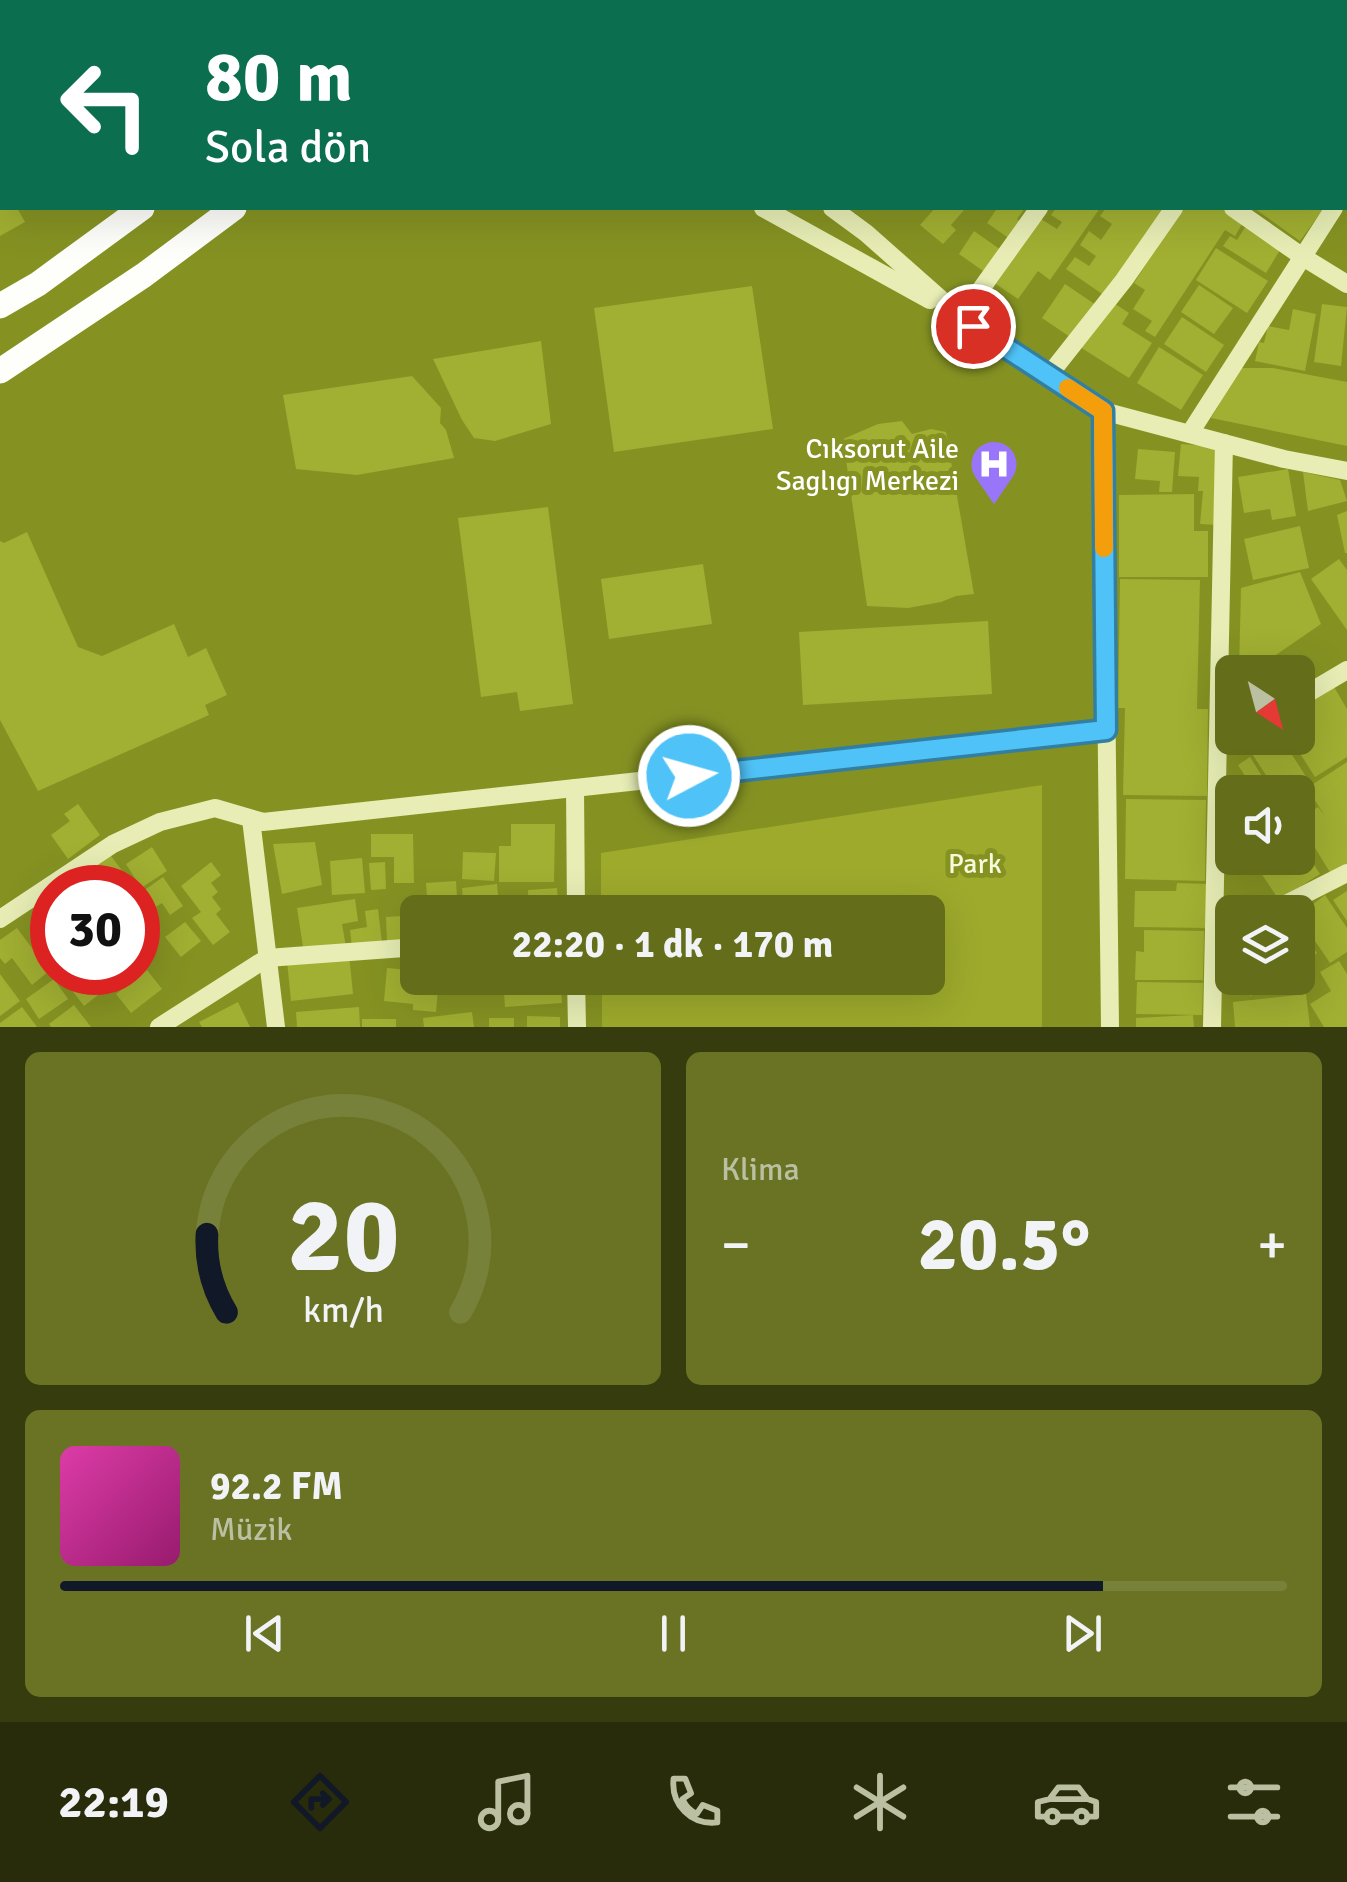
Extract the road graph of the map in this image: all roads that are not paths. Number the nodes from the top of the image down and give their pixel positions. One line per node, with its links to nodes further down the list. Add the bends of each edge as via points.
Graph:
1 (139, 210): 11 (main road)
2 (231, 210): 13 (main road)
3 (766, 210): 12 (street)
4 (835, 210): 12 (street)
5 (1038, 210): 12 (street)
6 (1173, 210): 14 (street)
7 (1236, 210): 9 (street)
8 (1333, 210): 9 (street)
9 (1303, 257): 10 (street); 16 (street)
10 (1347, 284)
11 (0, 306)
12 (961, 317): 14 (street)
13 (0, 372)
14 (1049, 376): 15 (street)
15 (1103, 411): 16 (street); 22 (street)
16 (1190, 434): 17 (street)
17 (1224, 442): 18 (street); 19 (street)
18 (1347, 471)
19 (1225, 655)
20 (1347, 670): 21 (street)
21 (1315, 688)
22 (1106, 730): 24 (street); 37 (street)
23 (1224, 755): 30 (street)
24 (575, 788): 25 (street); 27 (street)
25 (251, 819): 29 (street, via 214,808 160,822); 32 (street)
26 (1347, 873): 28 (street)
27 (576, 895)
28 (1304, 895)
29 (2, 911)
30 (1213, 942): 38 (street)
31 (400, 948): 32 (street)
32 (267, 958): 34 (street); 35 (street)
33 (576, 995): 36 (street)
34 (159, 1027)
35 (276, 1027)
36 (577, 1027)
37 (1110, 1027)
38 (1212, 1027)

